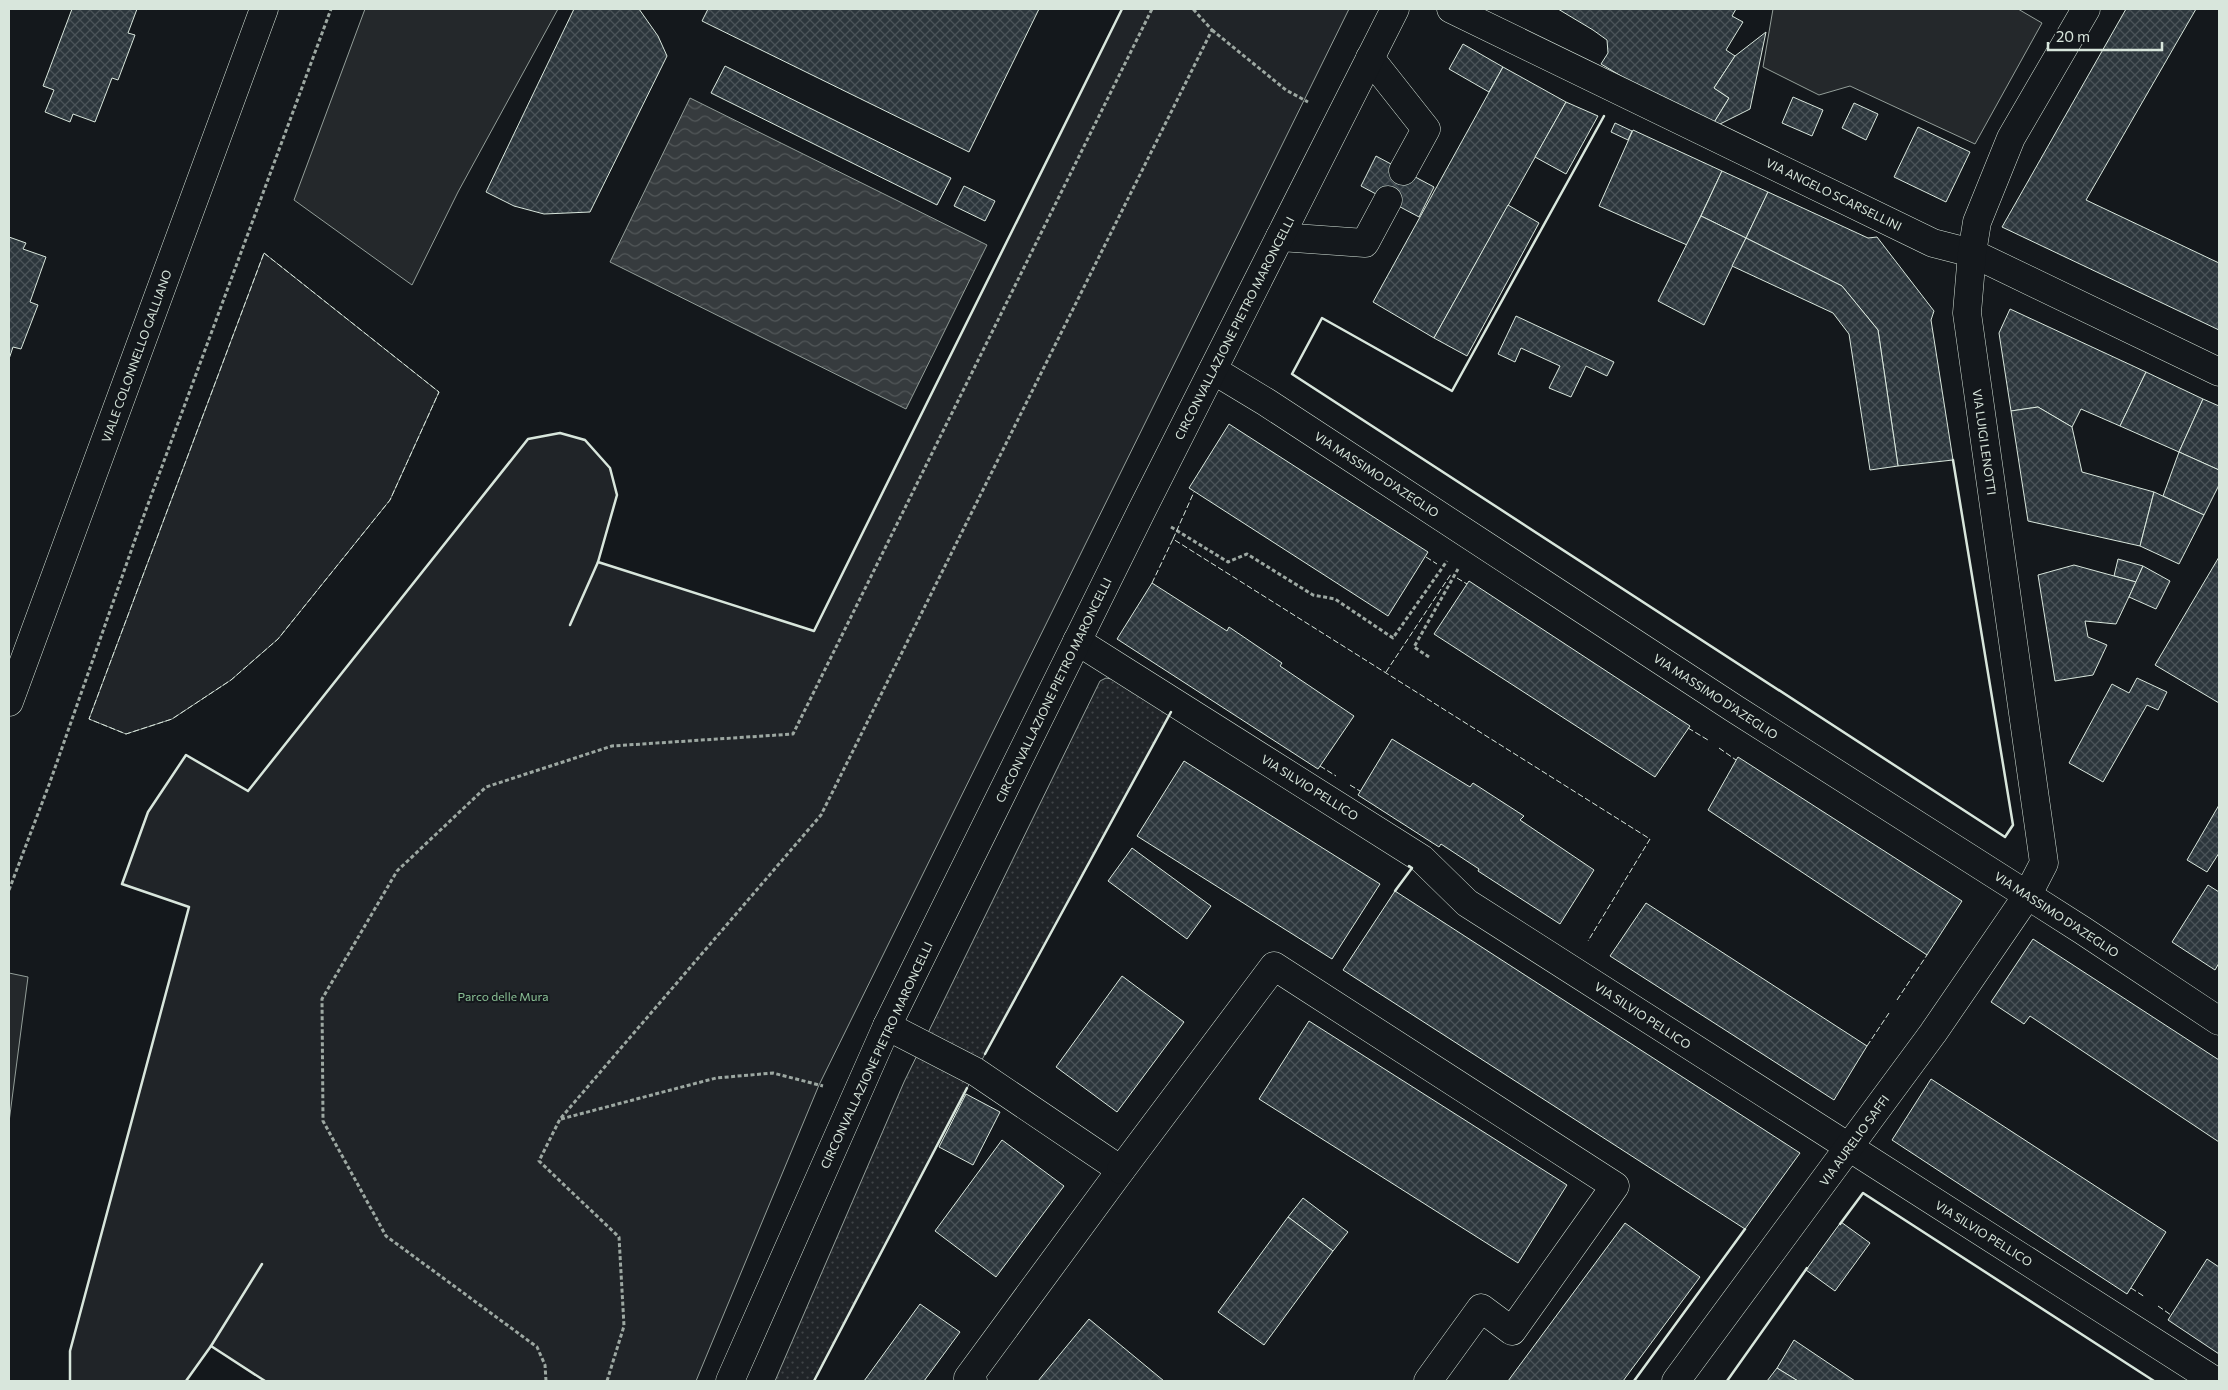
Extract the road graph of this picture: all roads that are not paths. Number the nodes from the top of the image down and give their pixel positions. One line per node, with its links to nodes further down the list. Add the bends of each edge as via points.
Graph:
1 (264, 9): 13 (street, VIALE COLONNELLO GALLIANO)
2 (1395, 9): 5 (street, CIRCONVALLAZIONE PIETRO MARONCELLI)
3 (1451, 9): 9 (street, VIA ANGELO SCARSELLINI, via 1933,243)
4 (2086, 9): 9 (street, VIA LUIGI LENOTTI, via 2011,138 1977,222)
5 (1370, 58): 6 (street, via 1426,129); 8 (street, CIRCONVALLAZIONE PIETRO MARONCELLI)
6 (1403, 171)
7 (1388, 200): 8 (street, via 1365,242)
8 (1280, 237): 10 (street, CIRCONVALLAZIONE PIETRO MARONCELLI)
9 (1972, 253): 11 (street, VIA ANGELO SCARSELLINI); 14 (street, VIA LUIGI LENOTTI, via 1967,314 2044,864)
10 (1213, 370): 12 (street, CIRCONVALLAZIONE PIETRO MARONCELLI); 14 (street, VIA MASSIMO D'AZEGLIO)
11 (2219, 372)
12 (1077, 641): 16 (street, CIRCONVALLAZIONE PIETRO MARONCELLI); 17 (street, VIA SILVIO PELLICO, via 1422,860 1467,903)
13 (9, 702)
14 (2027, 896): 15 (street, VIA MASSIMO D'AZEGLIO); 17 (street, VIA AURELIO SAFFI, via 1933,1033)
15 (2219, 1020)
16 (887, 1026): 18 (street, via 976,1072); 19 (street, CIRCONVALLAZIONE PIETRO MARONCELLI)
17 (1849, 1147): 22 (street, VIA AURELIO SAFFI); 23 (street, VIA SILVIO PELLICO)
18 (1121, 1170): 20 (street, via 968,1378); 21 (street, via 1274,966 1616,1186 1512,1332 1481,1308)
19 (730, 1381)
20 (973, 1381)
21 (1428, 1381)
22 (1676, 1381)
23 (2215, 1381)

